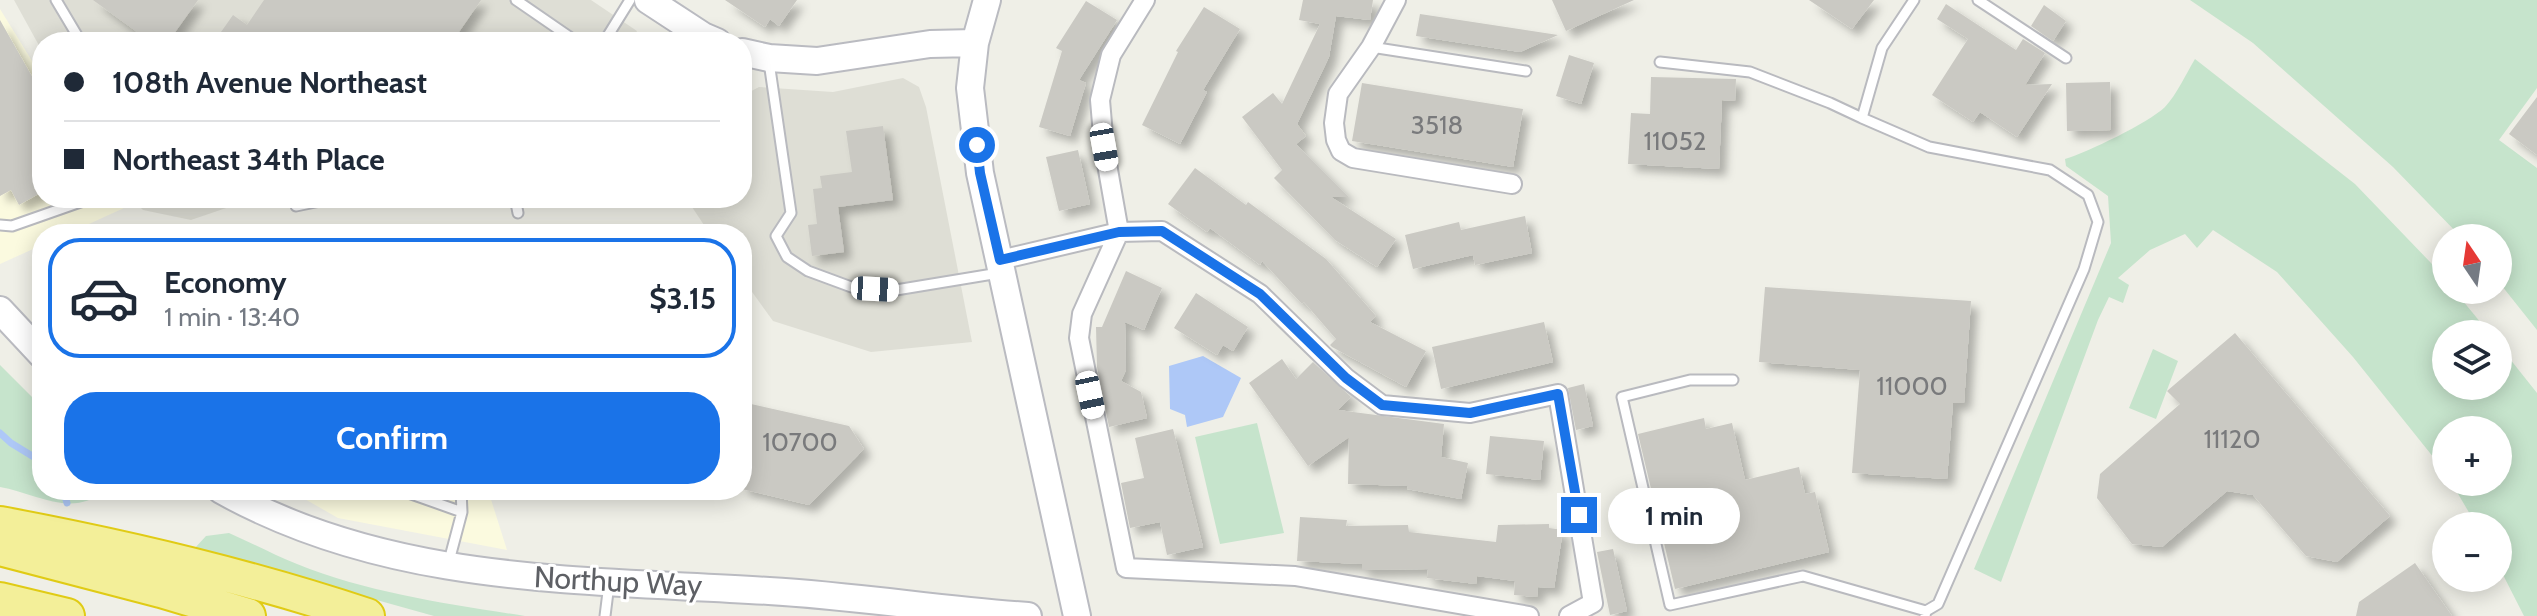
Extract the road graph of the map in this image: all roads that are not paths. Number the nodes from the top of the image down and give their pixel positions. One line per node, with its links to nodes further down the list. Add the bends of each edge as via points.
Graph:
1 (56, 0): 10 (lane)
2 (516, 0): 11 (lane)
3 (630, 0): 12 (lane)
4 (648, 0): 13 (main road)
5 (1145, 0): 27 (street, via 1111,55 1100,100)
6 (1396, 0): 15 (street)
7 (1914, 0): 21 (lane, via 1882,48)
8 (1978, 0): 18 (lane)
9 (988, 1): 14 (main road)
10 (75, 32)
11 (562, 32)
12 (610, 32)
13 (697, 32)
14 (975, 43): 17 (main road, via 930,44 817,61); 28 (main road, via 970,88 980,173)
15 (1371, 47): 20 (lane); 22 (street, via 1338,94 1334,123 1341,151 1353,158)
16 (752, 54): 17 (main road)
17 (769, 58): 28 (lane, via 791,213 776,236 787,257 854,288 896,290)
18 (2066, 58)
19 (1660, 62): 21 (lane, via 1750,72)
20 (1526, 71)
21 (1862, 118): 42 (lane, via 1929,147 2050,170 2088,195 2098,222 2084,269 1938,604)
22 (1512, 184)
23 (63, 208): 26 (lane, via 12,226)
24 (517, 208): 25 (lane)
25 (518, 213)
26 (0, 225)
27 (1119, 232): 28 (street); 49 (street, via 1082,314 1079,338 1126,568 1295,576); 50 (street, via 1162,231 1260,294 1346,378 1382,405 1470,413 1558,394 1593,603)
28 (1001, 266): 48 (main road)
29 (0, 310): 30 (main road)
30 (32, 340)
31 (1733, 380): 42 (lane, via 1690,380 1622,397 1670,605 1803,576)
32 (241, 500): 38 (main road, Northup Way, via 343,542)
33 (428, 500): 35 (lane)
34 (461, 500): 35 (lane)
35 (462, 512): 38 (lane)
36 (0, 524): 45 (highway, via 203,568)
37 (0, 548): 44 (highway)
38 (447, 567): 39 (main road, Northup Way)
39 (609, 581): 41 (main road, Northup Way); 46 (lane)
40 (0, 600): 43 (highway)
41 (890, 608): 47 (main road, Northup Way)
42 (1926, 614)
43 (67, 616)
44 (248, 616)
45 (367, 616)
46 (605, 616)
47 (1028, 616)
48 (1077, 616)
49 (1529, 616)
50 (1569, 616)

